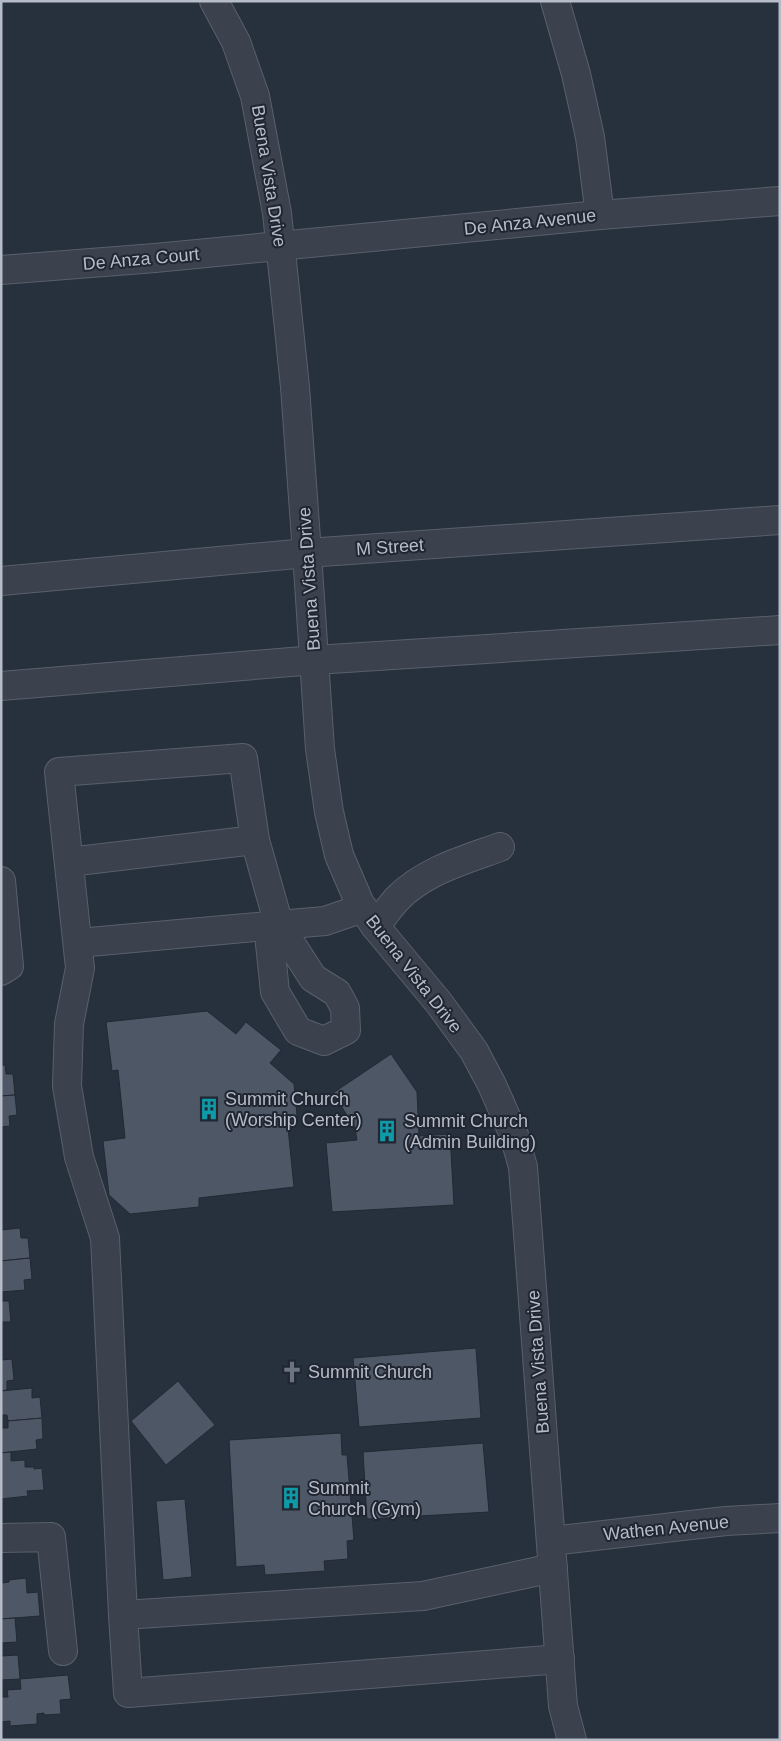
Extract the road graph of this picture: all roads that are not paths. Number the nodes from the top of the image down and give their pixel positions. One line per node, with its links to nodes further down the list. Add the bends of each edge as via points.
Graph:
1 (214, 1): 5 (street, Buena Vista Drive, via 236,42 256,96)
2 (555, 1): 4 (street, via 590,137)
3 (780, 201): 4 (street, De Anza Avenue)
4 (600, 216): 5 (street, De Anza Avenue)
5 (281, 246): 6 (street, De Anza Court); 8 (street, Buena Vista Drive)
6 (1, 270)
7 (780, 520): 8 (street, M Street)
8 (307, 553): 9 (street, M Street); 11 (street, Buena Vista Drive)
9 (1, 580)
10 (780, 630): 11 (street)
11 (314, 660): 12 (street); 17 (street, Buena Vista Drive, via 320,749 329,812 339,855)
12 (1, 686)
13 (255, 840): 15 (street); 15 (street, via 243,758 59,772); 18 (street)
14 (500, 847): 17 (street, via 426,877)
15 (69, 862): 19 (street)
16 (1, 881): 20 (street, via 9,966)
17 (369, 917): 18 (street); 23 (street, Buena Vista Drive, via 474,1051 514,1135 523,1167)
18 (278, 925): 19 (street)
19 (78, 943): 25 (street, via 80,968 69,1024 67,1086 79,1157 104,1238)
20 (1, 971)
21 (780, 1518): 23 (street, Wathen Avenue)
22 (1, 1538): 26 (street, via 51,1537)
23 (552, 1541): 24 (street, Buena Vista Drive)
24 (553, 1568): 25 (street, via 423,1596); 27 (street, Buena Vista Drive)
25 (123, 1615): 27 (street, via 128,1693)
26 (62, 1652)
27 (560, 1659): 28 (street, Buena Vista Drive, via 563,1706)
28 (572, 1740)

